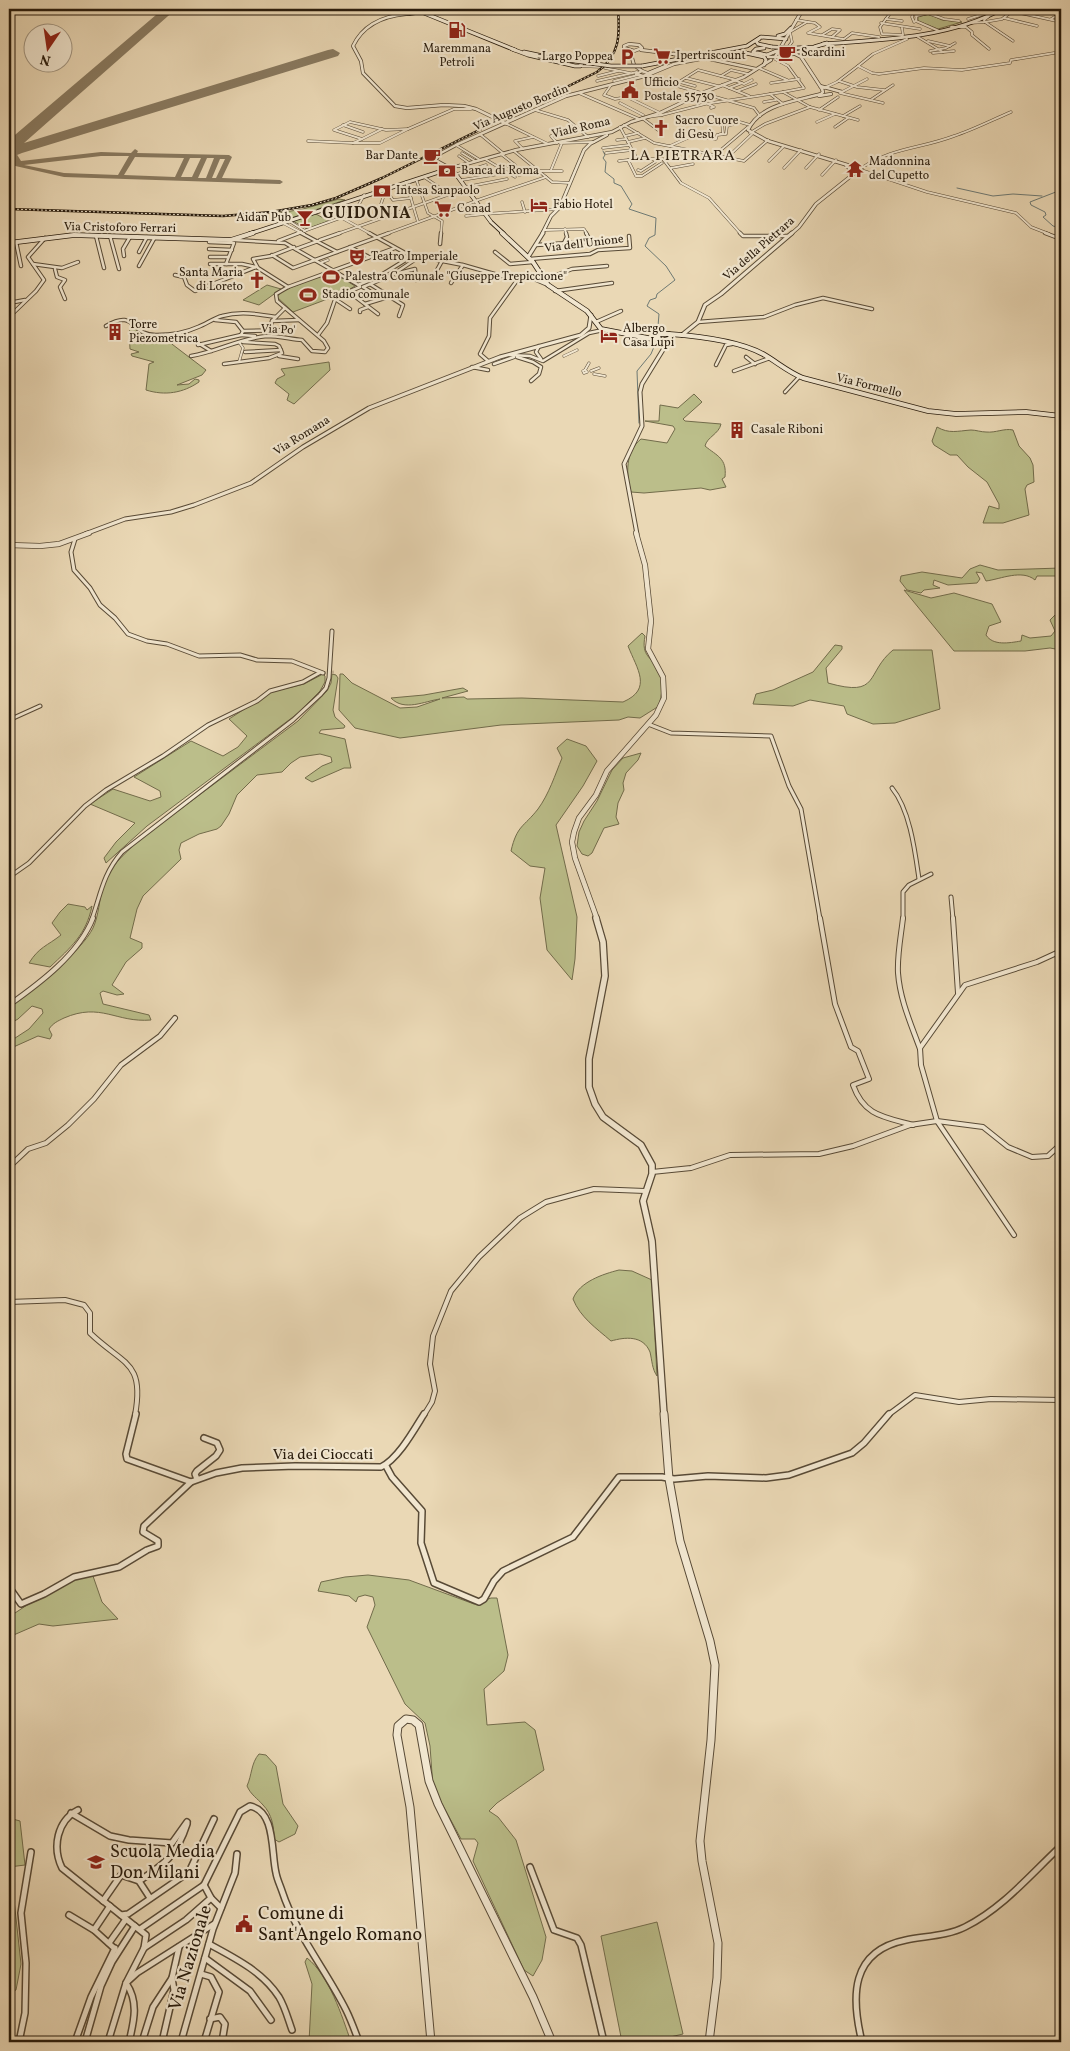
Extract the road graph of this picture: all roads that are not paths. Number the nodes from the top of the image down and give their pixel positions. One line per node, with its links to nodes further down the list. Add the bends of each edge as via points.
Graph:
1 (418, 9): 20 (main road); 22 (main road)
2 (803, 9): 31 (street, Viale Roma)
3 (818, 9): 12 (street)
4 (862, 9): 13 (street)
5 (916, 9): 26 (street); 35 (street, via 912,17)
6 (968, 9): 16 (street)
7 (984, 9): 18 (street)
8 (990, 9): 18 (street)
9 (1002, 9): 27 (main road)
10 (1014, 9): 15 (street)
11 (395, 10): 19 (main road); 24 (street)
12 (827, 10)
13 (878, 10): 29 (street)
14 (941, 10): 16 (street); 17 (street)
15 (1012, 11): 28 (street); 30 (street)
16 (968, 12): 33 (street)
17 (929, 13): 26 (street); 36 (street)
18 (986, 13): 33 (street)
19 (406, 14): 20 (main road); 24 (street)
20 (412, 14): 22 (main road)
21 (1061, 14): 30 (street)
22 (429, 15): 67 (main road)
23 (890, 15): 29 (street)
24 (394, 16): 145 (street, via 363,29 354,44 366,76 397,107 448,105)
25 (901, 16): 32 (street)
26 (916, 16): 35 (street)
27 (988, 17): 33 (main road); 37 (street)
28 (1004, 18): 37 (street); 40 (street)
29 (885, 19): 32 (street); 39 (street)
30 (1051, 19): 38 (street)
31 (796, 20): 34 (street); 44 (street, Viale Roma)
32 (902, 21): 41 (street)
33 (967, 21): 36 (main road)
34 (807, 22): 44 (street); 46 (street, via 820,27 807,32)
35 (915, 22): 43 (street); 45 (street)
36 (959, 22): 37 (street); 42 (main road)
37 (985, 22): 58 (street)
38 (1061, 22)
39 (881, 25): 41 (street); 41 (street, via 885,35 903,35)
40 (1037, 26)
41 (901, 27): 43 (street)
42 (950, 27): 45 (main road); 70 (street, via 966,27)
43 (920, 29): 47 (street)
44 (790, 30): 48 (main road, via 785,35); 54 (street, Viale Roma); 59 (street)
45 (938, 31): 47 (main road)
46 (822, 35): 49 (street); 49 (street, via 832,29 841,30)
47 (926, 35): 51 (main road); 52 (main road)
48 (774, 37): 54 (main road); 64 (main road, via 756,42); 65 (main road, via 758,38 751,45); 66 (main road)
49 (832, 37): 53 (street)
50 (869, 37): 51 (main road); 53 (main road); 55 (main road)
51 (879, 37): 53 (street, via 852,33)
52 (918, 37): 56 (main road); 57 (street)
53 (843, 38): 61 (main road)
54 (785, 40): 59 (street); 66 (street, Viale Roma)
55 (871, 40): 56 (main road); 61 (main road)
56 (896, 40): 90 (street)
57 (923, 40): 63 (street); 69 (street)
58 (1013, 41)
59 (792, 42): 66 (street)
60 (955, 43): 63 (street)
61 (824, 44): 62 (main road)
62 (819, 46): 71 (street); 78 (main road)
63 (950, 46): 69 (street)
64 (771, 47): 65 (main road); 66 (main road, bridge); 73 (main road, via 753,51 767,55)
65 (739, 48): 77 (main road)
66 (785, 48): 73 (street, Viale Roma); 73 (street); 78 (main road, bridge); 84 (street)
67 (512, 49): 76 (main road); 89 (main road)
68 (641, 49): 72 (street); 72 (street, via 636,44 624,46); 82 (street)
69 (939, 49): 74 (street); 79 (street)
70 (989, 49)
71 (806, 50): 78 (main road)
72 (633, 51): 95 (street, via 632,64)
73 (778, 51): 84 (street); 86 (street, Viale Roma)
74 (930, 51)
75 (954, 51): 79 (street)
76 (524, 52): 87 (main road, bridge, via 611,66); 89 (main road, via 582,59)
77 (720, 52): 83 (main road); 88 (main road, via 737,51 765,58)
78 (797, 52): 84 (street); 121 (street, via 818,84)
79 (943, 52): 80 (street)
80 (933, 53)
81 (1054, 53): 90 (street, via 961,70 924,68 877,74)
82 (674, 54): 83 (main road); 87 (main road, via 680,58)
83 (709, 55): 85 (main road)
84 (782, 57): 86 (street); 93 (street)
85 (692, 58): 87 (main road); 98 (main road, via 671,63)
86 (773, 58): 88 (street, Viale Roma)
87 (672, 62)
88 (764, 65): 91 (street, Viale Roma)
89 (580, 66): 92 (street)
90 (858, 66): 108 (street)
91 (755, 70): 96 (street, Viale Roma); 98 (street, Via Augusto Bordin, via 705,58 674,64); 105 (street)
92 (621, 71): 94 (street); 97 (street)
93 (794, 72): 101 (street)
94 (630, 73): 95 (street); 106 (street)
95 (637, 73): 98 (street); 98 (street, via 642,71); 107 (street)
96 (748, 74): 99 (street, via 731,70); 103 (street, Viale Roma)
97 (598, 76)
98 (647, 76): 113 (street); 115 (street, Via Augusto Bordin)
99 (721, 76): 100 (street, via 698,70); 103 (street)
100 (686, 78): 109 (street); 117 (street)
101 (799, 79): 105 (street); 124 (street, via 804,89)
102 (867, 79): 118 (street)
103 (735, 80): 111 (street); 117 (street, Viale Roma)
104 (752, 80): 111 (street)
105 (787, 80): 110 (street)
106 (597, 81)
107 (614, 81)
108 (839, 81): 118 (street); 121 (street)
109 (680, 82): 113 (street); 116 (street)
110 (771, 82)
111 (742, 83): 120 (street)
112 (756, 84): 123 (street)
113 (674, 85): 126 (street)
114 (894, 85): 122 (street)
115 (611, 86): 125 (street, Via Augusto Bordin); 129 (street, via 604,95 615,100)
116 (695, 86)
117 (720, 86): 120 (street); 126 (street, Viale Roma)
118 (854, 86): 122 (street); 127 (street)
119 (631, 87): 129 (street, via 636,93)
120 (729, 88): 123 (street)
121 (827, 90): 127 (street); 131 (street); 131 (street)
122 (884, 90): 132 (street)
123 (737, 91): 130 (street)
124 (783, 92): 128 (street); 134 (street)
125 (579, 93): 146 (street, Via Augusto Bordin); 148 (street)
126 (702, 93): 135 (street); 150 (street, Viale Roma)
127 (840, 93): 140 (street); 147 (street)
128 (770, 94): 130 (street); 133 (street)
129 (627, 97): 150 (street)
130 (751, 97): 135 (street)
131 (809, 97): 134 (street)
132 (872, 99)
133 (776, 100): 136 (street); 139 (street)
134 (794, 100): 139 (street); 143 (street)
135 (721, 101): 138 (street); 152 (street, via 754,108)
136 (764, 102)
137 (620, 103): 144 (street)
138 (708, 104): 142 (street, via 714,107); 150 (street, via 679,113)
139 (783, 104): 152 (street)
140 (882, 104)
141 (860, 106): 153 (street)
142 (711, 108)
143 (810, 108): 147 (street); 171 (street)
144 (633, 109): 148 (street); 154 (street)
145 (478, 110): 159 (street); 167 (street, via 456,108)
146 (535, 110): 159 (street, Via Augusto Bordin); 168 (street, via 565,119)
147 (819, 110): 151 (street)
148 (624, 112): 154 (street)
149 (1012, 112): 219 (street, via 954,136 899,149)
150 (660, 114): 154 (street, Viale Roma)
151 (835, 114): 153 (street); 158 (street)
152 (758, 115): 171 (street)
153 (843, 116): 155 (street)
154 (642, 117): 161 (street, Viale Roma); 170 (street)
155 (848, 118): 156 (street); 164 (street)
156 (858, 120)
157 (722, 122): 193 (street, via 723,134 714,134 714,138 692,134)
158 (817, 122)
159 (507, 124): 178 (street, Via Augusto Bordin); 180 (street)
160 (362, 125): 162 (street, via 350,122); 165 (street); 169 (street)
161 (624, 125): 163 (street, Viale Roma); 175 (street)
162 (342, 126): 169 (street); 176 (street, via 334,130)
163 (620, 127): 174 (street, Viale Roma); 185 (street)
164 (835, 127)
165 (372, 128): 166 (street); 172 (street); 173 (street)
166 (384, 128): 167 (street); 172 (street)
167 (410, 129): 189 (street, via 380,143)
168 (579, 129): 181 (street); 190 (street, via 551,136)
169 (354, 130): 173 (street); 176 (street)
170 (658, 130)
171 (750, 130): 186 (street); 193 (street, via 733,120 734,124 726,126 726,134 717,135 716,139 692,136); 201 (street); 205 (street, via 743,131)
172 (378, 131): 177 (street)
173 (362, 132): 177 (street); 179 (street)
174 (612, 132): 181 (street, Viale Roma); 188 (street)
175 (638, 133): 182 (street); 185 (street)
176 (346, 134): 179 (street)
177 (370, 135): 183 (street)
178 (481, 135): 192 (street, Via Augusto Bordin); 202 (street)
179 (353, 136): 183 (street)
180 (534, 137): 191 (street); 196 (street, via 515,141)
181 (588, 138): 190 (street, Viale Roma)
182 (645, 138): 185 (street); 193 (street)
183 (362, 139): 189 (street)
184 (617, 140): 185 (street)
185 (627, 140): 195 (street); 197 (street)
186 (768, 140): 194 (street); 205 (street, via 745,161)
187 (308, 141): 189 (street)
188 (594, 142): 190 (street); 246 (street, via 584,151)
189 (353, 143)
190 (560, 143): 191 (street, Viale Roma); 228 (street)
191 (548, 144): 196 (street, Viale Roma)
192 (456, 145): 209 (street); 222 (street, Via Augusto Bordin, via 436,158 436,161)
193 (669, 146): 205 (street)
194 (784, 146): 198 (street); 211 (street)
195 (603, 148)
196 (523, 149): 199 (street, Viale Roma)
197 (632, 150): 203 (street); 208 (street)
198 (802, 150): 204 (street); 224 (street)
199 (514, 151): 202 (street, Viale Roma); 231 (street)
200 (462, 153): 212 (street)
201 (732, 153)
202 (502, 154): 207 (street, Viale Roma); 221 (street, via 515,164)
203 (606, 154)
204 (819, 154): 214 (street); 225 (street)
205 (715, 155)
206 (459, 156): 216 (street)
207 (485, 159): 209 (street, Viale Roma); 240 (street)
208 (637, 159): 210 (street); 223 (street, via 663,158)
209 (480, 160): 212 (street, Viale Roma)
210 (628, 160): 213 (street); 226 (street)
211 (769, 160)
212 (475, 161): 216 (street, Viale Roma)
213 (619, 161)
214 (838, 161): 227 (street); 237 (street)
215 (655, 162): 229 (street)
216 (469, 163): 222 (street, Viale Roma)
217 (662, 163): 236 (street)
218 (693, 164): 223 (street)
219 (866, 164): 227 (street); 230 (street)
220 (486, 165): 233 (street)
221 (508, 166)
222 (450, 167): 233 (main road); 239 (main road, Viale Roma)
223 (671, 168): 278 (street, via 681,183 709,198 743,236)
224 (784, 168)
225 (806, 168)
226 (634, 169): 229 (street); 236 (street, via 636,176)
227 (853, 169): 230 (street); 238 (street)
228 (551, 170): 231 (street); 232 (street)
229 (638, 170): 236 (street)
230 (859, 170): 238 (street, Via della Pietrara); 285 (street, via 928,192 1016,213 1031,228)
231 (538, 171): 235 (street); 241 (street)
232 (562, 171)
233 (457, 174): 244 (main road)
234 (499, 174): 244 (street)
235 (519, 176)
236 (642, 176)
237 (822, 176)
238 (850, 176): 278 (street, Via della Pietrara, via 816,204 803,223)
239 (424, 177): 242 (main road, Viale Roma); 249 (street)
240 (515, 177)
241 (546, 177): 246 (street, via 551,182); 253 (street)
242 (416, 179): 245 (main road, Viale Roma); 254 (street)
243 (507, 179): 247 (street)
244 (462, 180): 247 (main road)
245 (406, 182): 248 (main road, Viale Roma); 252 (street)
246 (570, 183): 260 (street)
247 (467, 187): 249 (street); 253 (main road)
248 (384, 189): 250 (main road, Viale Roma); 251 (street)
249 (449, 194): 254 (street)
250 (364, 195): 257 (main road, Viale Roma); 264 (street, via 356,210)
251 (384, 196): 252 (street, via 393,200); 258 (street)
252 (411, 198): 259 (street)
253 (476, 201): 263 (main road); 266 (street)
254 (425, 202): 259 (street); 266 (street)
255 (522, 202): 262 (street)
256 (546, 203): 261 (street)
257 (333, 206): 264 (street); 268 (main road, Viale Roma)
258 (380, 207)
259 (414, 207): 269 (street); 271 (street)
260 (558, 209): 261 (street); 273 (street)
261 (543, 210): 262 (street)
262 (525, 212): 263 (street)
263 (485, 214): 265 (street); 311 (main road)
264 (349, 215): 267 (street)
265 (466, 216)
266 (432, 217): 269 (street); 293 (street, via 442,221)
267 (342, 218): 271 (street); 274 (street)
268 (289, 221): 270 (main road, Viale Roma); 274 (street)
269 (418, 222): 284 (street)
270 (283, 223): 274 (street); 281 (main road, Viale Roma)
271 (358, 227): 284 (street); 288 (street)
272 (566, 229): 273 (street); 294 (street); 294 (street, via 585,229 590,240)
273 (545, 230): 295 (street)
274 (303, 231): 288 (street); 291 (street)
275 (96, 236): 276 (main road, Via Cristoforo Ferrari); 282 (main road, Via Cristoforo Ferrari); 326 (street)
276 (110, 236): 279 (main road, Via Cristoforo Ferrari); 327 (street)
277 (629, 236): 311 (street, Via dell'Unione, via 630,248)
278 (788, 236): 366 (street, Via della Pietrara, via 706,304)
279 (130, 237): 280 (main road, Via Cristoforo Ferrari); 304 (street, via 123,250)
280 (147, 237): 283 (main road, Via Cristoforo Ferrari); 301 (street)
281 (243, 237): 286 (main road, Viale Roma); 287 (street)
282 (45, 238): 289 (main road, Via Cristoforo Ferrari); 317 (street, via 28,255)
283 (155, 238): 286 (main road, Via Cristoforo Ferrari); 322 (street)
284 (377, 238): 296 (street); 298 (street)
285 (1061, 239)
286 (231, 240): 287 (street)
287 (248, 240): 291 (street)
288 (319, 240): 297 (street); 302 (street)
289 (16, 242): 292 (main road, Via Cristoforo Ferrari); 321 (street)
290 (208, 242): 300 (street, via 234,243)
291 (277, 242): 297 (street)
292 (9, 243)
293 (440, 244)
294 (564, 244): 295 (street)
295 (536, 245): 311 (street)
296 (350, 247): 302 (street); 309 (street)
297 (295, 248): 305 (street); 312 (street)
298 (395, 248): 306 (street); 309 (street)
299 (209, 249): 300 (street)
300 (232, 250): 308 (street)
301 (139, 252)
302 (339, 252): 312 (street)
303 (495, 252): 311 (street, via 511,264)
304 (124, 256)
305 (272, 256): 312 (street, via 293,268); 324 (street, via 252,259)
306 (412, 256): 310 (street); 339 (street)
307 (210, 257): 308 (street)
308 (228, 257): 319 (street)
309 (369, 257): 328 (street)
310 (419, 257): 314 (street); 330 (street)
311 (530, 259): 333 (main road)
312 (316, 260): 316 (street)
313 (328, 260): 316 (street)
314 (442, 261): 320 (street); 331 (street)
315 (78, 262): 325 (street, via 73,266)
316 (320, 262): 328 (street)
317 (33, 264): 325 (street); 346 (street, via 44,279)
318 (210, 264): 319 (street)
319 (227, 264): 324 (street)
320 (463, 265): 332 (street); 337 (street)
321 (21, 266)
322 (139, 266)
323 (607, 266): 333 (street, via 572,269)
324 (256, 267): 329 (street, via 195,291 187,285 184,277); 341 (street)
325 (55, 268): 347 (street, via 57,277 65,280 60,287)
326 (104, 268)
327 (119, 269)
328 (333, 270): 339 (street); 341 (street)
329 (175, 275)
330 (392, 275): 334 (street, via 416,269); 338 (street)
331 (432, 279)
332 (518, 279): 335 (street); 399 (street, via 490,319 489,336 480,354)
333 (544, 279): 335 (street); 340 (main road)
334 (416, 280)
335 (536, 280): 340 (street)
336 (612, 282): 342 (street)
337 (451, 283)
338 (370, 284): 339 (street); 345 (street)
339 (360, 286): 343 (street); 344 (street)
340 (549, 286): 342 (main road)
341 (288, 287): 352 (street, Via Po', via 275,297)
342 (555, 291): 358 (main road)
343 (349, 292): 348 (street); 350 (street)
344 (374, 294)
345 (388, 297): 350 (street); 359 (street, via 403,306)
346 (28, 299): 349 (street); 360 (street)
347 (65, 299)
348 (335, 299): 353 (street); 374 (street, via 330,316)
349 (9, 303)
350 (365, 304): 351 (street)
351 (368, 307): 356 (street); 357 (street)
352 (286, 308): 361 (street); 363 (street, Via Po')
353 (350, 309)
354 (872, 309): 366 (street, via 823,298 764,318)
355 (621, 311): 365 (street)
356 (360, 312)
357 (378, 314)
358 (591, 315): 365 (main road); 376 (street, via 590,326)
359 (399, 316)
360 (9, 317)
361 (276, 317): 362 (street, via 241,313); 364 (street)
362 (213, 320): 367 (street, via 194,329 151,336 139,332 133,323 125,319 115,320); 371 (street, via 236,322)
363 (299, 320): 364 (street); 374 (street, Via Po')
364 (272, 321): 368 (street)
365 (596, 322): 370 (main road)
366 (698, 322): 375 (street, Via della Pietrara)
367 (106, 326)
368 (270, 329): 369 (street); 371 (street)
369 (291, 330)
370 (603, 330): 376 (street); 378 (main road)
371 (243, 331): 373 (street)
372 (668, 334): 375 (main road, Via Formello); 378 (main road, Via Formello); 380 (main road)
373 (241, 335): 377 (street); 383 (street)
374 (318, 335): 377 (street, Via Po', via 328,350 312,351 302,340)
375 (682, 335): 380 (main road); 382 (main road, Via Formello)
376 (584, 336): 384 (street, Via Romana); 401 (street)
377 (261, 337): 381 (street, Via Po')
378 (659, 338): 380 (main road); 385 (street)
379 (193, 340): 383 (street)
380 (671, 340): 385 (street)
381 (239, 342): 386 (street, via 273,344); 388 (street, Via Po'); 400 (street, via 243,349)
382 (736, 344): 397 (main road, Via Formello); 406 (street, via 726,345)
383 (198, 345): 388 (street)
384 (540, 346): 393 (street, Via Romana); 401 (street, via 536,352)
385 (664, 348): 424 (street, via 642,384 642,426 624,464 645,565 651,620 648,648 665,684 662,704)
386 (281, 350): 389 (street); 392 (street, via 281,354)
387 (577, 350): 394 (street)
388 (210, 351): 391 (street, Via Po')
389 (245, 352)
390 (510, 355): 393 (street); 395 (street); 401 (street, via 530,356)
391 (191, 356)
392 (274, 356): 398 (street); 400 (street)
393 (502, 356): 399 (street, Via Romana)
394 (564, 356)
395 (514, 357): 404 (street); 416 (street, via 540,366 539,374)
396 (746, 357): 405 (street)
397 (770, 358): 405 (street); 414 (main road, Via Formello)
398 (298, 359)
399 (488, 361): 407 (street, Via Romana)
400 (239, 362): 403 (street)
401 (544, 362)
402 (589, 363): 412 (street)
403 (224, 364)
404 (494, 364)
405 (755, 364): 410 (street)
406 (716, 365)
407 (472, 367): 409 (street); 419 (street, Via Romana, via 359,412 252,482 173,512 128,518)
408 (599, 368): 411 (street)
409 (488, 370)
410 (734, 371)
411 (592, 372): 413 (street); 415 (street)
412 (580, 376)
413 (605, 376)
414 (800, 377): 417 (street); 418 (main road, Via Formello, via 936,412 1023,412)
415 (592, 378)
416 (531, 381)
417 (785, 392)
418 (1061, 416)
419 (75, 539): 420 (street, Via Romana, via 46,546); 427 (street, via 71,553 75,571 128,634 196,656 240,655 257,660 292,661 321,673 270,691 208,725 106,790)
420 (9, 545)
421 (332, 631): 432 (street, via 330,678 322,693 288,724 125,849 104,876 83,938 33,986)
422 (40, 706): 423 (street)
423 (9, 720)
424 (648, 724): 436 (street, via 671,733 771,736 801,810 835,1004 851,1047 858,1051 869,1079 853,1085 860,1102 869,1109 883,1117); 439 (street, via 608,770 597,794 577,823 572,842 595,913 606,963 589,1059 590,1090 603,1117 644,1148 651,1161)
425 (892, 788): 428 (street, via 901,797)
426 (931, 874): 428 (street)
427 (9, 877)
428 (919, 879): 434 (street, via 902,893 898,965 905,1010)
429 (951, 897): 431 (street)
430 (1061, 951): 431 (street, via 1039,962 968,983)
431 (958, 993): 434 (street)
432 (9, 1004)
433 (175, 1018): 438 (street, via 160,1036 121,1066 68,1124 46,1143 28,1149)
434 (920, 1049): 435 (street, via 921,1065)
435 (937, 1121): 436 (street); 437 (street, via 983,1127 1008,1147 1032,1157 1050,1155); 441 (street)
436 (913, 1125): 439 (street, via 825,1153 733,1155 691,1168)
437 (1061, 1144)
438 (9, 1167)
439 (652, 1172): 440 (street)
440 (645, 1191): 445 (street, Via dei Cioccati, via 590,1189 542,1204 520,1218 474,1262 451,1291 433,1336 430,1364 435,1391 432,1402); 447 (street, via 643,1204 652,1241)
441 (1014, 1235)
442 (9, 1302): 448 (street, via 62,1301 86,1306 90,1313 90,1333 138,1376 127,1459)
443 (1061, 1400): 447 (street, via 958,1402 915,1395 886,1416 859,1449 828,1463 773,1478 708,1476)
444 (204, 1438): 446 (street, via 218,1443 220,1450 197,1471)
445 (386, 1466): 446 (street, Via dei Cioccati, via 249,1468); 447 (street, via 423,1512 421,1543 434,1583 479,1602 503,1571 574,1537 618,1477)
446 (197, 1479): 448 (street, Via dei Cioccati)
447 (669, 1479): 496 (street, via 679,1537 716,1668 700,1841 718,1943 718,1972)
448 (191, 1482): 449 (street, Via dei Cioccati, via 144,1526 143,1532 158,1541 158,1546 119,1568 74,1576 21,1604)
449 (9, 1587)
450 (78, 1810): 451 (street)
451 (71, 1813): 457 (street, via 110,1836 130,1840 172,1843 187,1822 171,1860); 461 (street, via 60,1827 58,1863)
452 (214, 1819): 459 (street, via 189,1872)
453 (1061, 1846): 497 (street, via 1002,1903 966,1927 887,1945 875,1951 862,1969 854,1998)
454 (31, 1852): 482 (street, via 21,1914 26,1962 25,2013)
455 (238, 1854): 463 (street, Via Nazionale, via 235,1873)
456 (530, 1867): 495 (street, via 554,1930 580,1940 584,1948)
457 (139, 1881): 459 (street); 461 (street, via 121,1875)
458 (204, 1884): 460 (street); 468 (street); 492 (street, via 240,1812 250,1806 260,1810 268,1822 276,1873 287,1906 346,2010)
459 (150, 1898): 464 (street, via 128,1914)
460 (211, 1898): 463 (street); 473 (street, via 186,1920)
461 (103, 1901): 462 (street)
462 (110, 1906): 464 (street); 469 (street)
463 (221, 1908): 467 (street, Via Nazionale)
464 (120, 1914): 466 (street)
465 (69, 1915): 469 (street)
466 (126, 1919): 468 (street); 470 (street)
467 (215, 1923): 471 (street, Via Nazionale); 472 (street)
468 (137, 1928): 473 (street, via 146,1935); 474 (street)
469 (94, 1930): 470 (street)
470 (109, 1943): 474 (street)
471 (209, 1944): 475 (street, Via Nazionale); 481 (street, via 246,1966 271,1986 283,2004)
472 (178, 1947): 477 (street); 478 (street)
473 (144, 1948): 478 (street)
474 (117, 1950): 483 (street, via 91,1997); 484 (street, via 101,1986)
475 (205, 1958): 476 (street, Via Nazionale); 480 (street, via 250,1991)
476 (201, 1974): 479 (street, via 211,1976 219,1992); 489 (street, Via Nazionale)
477 (172, 1978): 487 (street, via 152,2006); 488 (street, via 174,1990)
478 (126, 1983): 485 (street); 486 (street, via 136,2007)
479 (210, 2019): 490 (street); 491 (street, via 220,2017 225,2024)
480 (271, 2020)
481 (292, 2030)
482 (19, 2042)
483 (76, 2042)
484 (84, 2042)
485 (108, 2042)
486 (129, 2042)
487 (142, 2042)
488 (162, 2042)
489 (181, 2042)
490 (204, 2042)
491 (222, 2042)
492 (359, 2042)
493 (431, 2042): 494 (street, via 410,1807 397,1735 398,1726 406,1719 418,1725 429,1781 438,1804)
494 (552, 2042)
495 (604, 2042)
496 (709, 2042)
497 (862, 2042)

